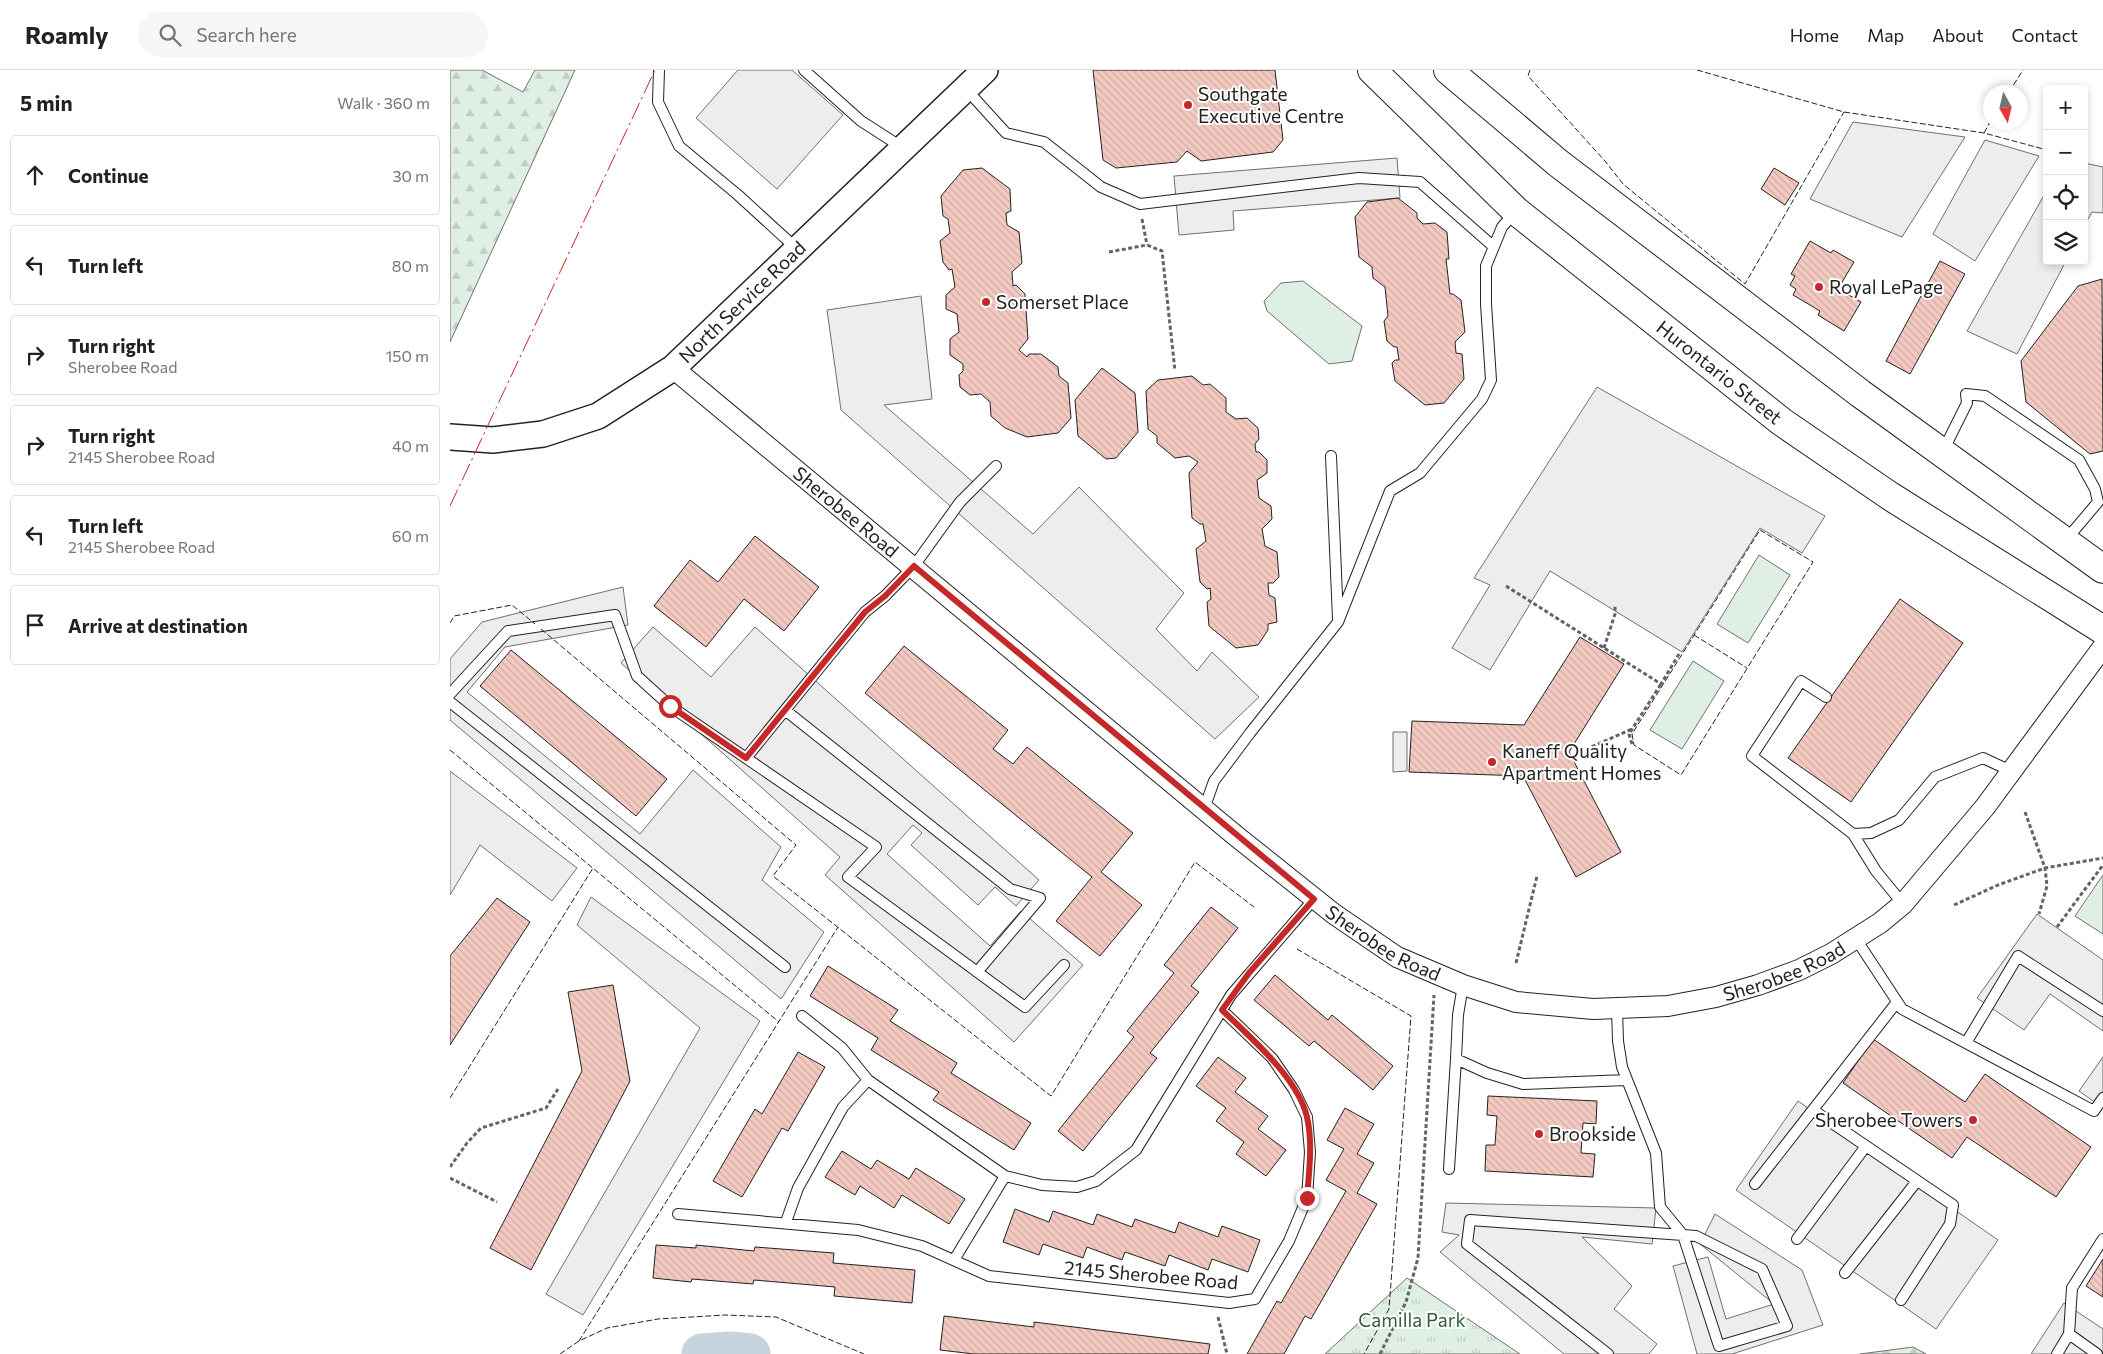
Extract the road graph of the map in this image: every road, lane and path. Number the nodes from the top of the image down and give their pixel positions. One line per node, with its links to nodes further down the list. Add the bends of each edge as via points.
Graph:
1 (659, 70): 12 (lane, via 658,102 679,146)
2 (804, 70): 7 (lane, via 861,121)
3 (985, 70): 6 (street, North Service Road)
4 (1372, 70): 9 (main road, Hurontario Street)
5 (1448, 70): 17 (main road, via 1558,163)
6 (965, 89): 7 (street, North Service Road); 8 (lane, via 1006,133 1044,142 1101,187)
7 (902, 148): 12 (street, North Service Road)
8 (1140, 204): 10 (path); 11 (lane, via 1358,178 1420,182)
9 (1516, 211): 11 (lane, via 1502,227); 26 (main road, Hurontario Street, via 1782,422 1890,496)
10 (1147, 245): 13 (path); 15 (path, via 1162,252)
11 (1494, 247): 25 (lane, via 1486,266 1491,380 1482,399 1420,473 1390,491)
12 (798, 250): 14 (street, North Service Road)
13 (1109, 252)
14 (673, 368): 16 (street, North Service Road, via 598,416 543,434 493,440); 21 (street, Sherobee Road)
15 (1175, 371)
16 (450, 437)
17 (1942, 454): 20 (main road); 20 (lane, via 1967,403 1966,394 1985,396 2079,460 2095,489 2098,502)
18 (1331, 456): 25 (lane)
19 (996, 466): 21 (lane, via 960,502)
20 (2065, 541): 22 (main road)
21 (914, 566): 34 (lane, via 865,612); 40 (street, Sherobee Road)
22 (2103, 569)
23 (1506, 586): 28 (path)
24 (1615, 605): 28 (path)
25 (1338, 622): 40 (lane, via 1224,767 1214,781)
26 (2103, 630)
27 (2103, 647): 39 (street, Sherobee Road)
28 (1604, 648): 30 (path)
29 (1679, 654): 30 (path)
30 (1661, 684): 35 (path)
31 (450, 694): 38 (lane, via 508,631 615,615 637,676 670,706)
32 (1826, 697): 42 (lane, via 1801,681 1752,756)
33 (450, 702): 55 (lane)
34 (785, 710): 38 (lane); 56 (lane, via 1010,889 1040,898)
35 (1632, 729): 36 (path); 37 (path)
36 (1632, 744)
37 (1580, 752)
38 (746, 758): 56 (lane, via 876,847 848,876)
39 (2011, 771): 42 (lane, via 1983,758 1935,777 1899,820 1871,833); 48 (street, Sherobee Road, via 1985,807)
40 (1204, 809): 47 (street, Sherobee Road)
41 (2024, 812): 45 (path)
42 (1853, 834): 48 (lane, via 1876,871)
43 (2103, 858): 45 (path)
44 (2103, 864): 51 (path)
45 (2045, 868): 49 (path); 50 (path, via 2047,886)
46 (1537, 876): 53 (path)
47 (1314, 899): 57 (street, Sherobee Road, via 1397,957); 61 (lane, via 1249,973)
48 (1903, 904): 52 (street, Sherobee Road)
49 (1954, 905)
50 (2039, 914)
51 (2057, 927)
52 (1856, 938): 59 (lane); 60 (street, Sherobee Road, via 1799,970 1758,985 1668,1006)
53 (1516, 963)
54 (1064, 965): 56 (lane, via 1025,1007)
55 (785, 967)
56 (977, 972)
57 (1435, 974): 58 (street, Sherobee Road); 90 (path, via 1418,1258 1406,1302)
58 (1463, 985): 60 (street, Sherobee Road, via 1516,1002); 65 (lane)
59 (1897, 1002): 64 (lane, via 1902,1009); 70 (lane)
60 (1617, 1009): 67 (lane, via 1618,1041)
61 (1222, 1010): 74 (lane, via 1136,1150 1096,1181 1077,1187 1051,1186); 87 (lane, 2145 Sherobee Road, via 1272,1058 1294,1090 1307,1116 1310,1152 1307,1198 1289,1241 1255,1299)
62 (2103, 1011): 64 (lane, via 2018,956)
63 (802, 1016): 66 (lane, via 842,1048)
64 (1966, 1043): 69 (lane, via 2094,1111)
65 (1456, 1059): 67 (lane, via 1522,1084); 73 (lane)
66 (868, 1080): 74 (lane); 80 (lane, via 843,1107 798,1188)
67 (1628, 1080): 81 (lane, via 1656,1153 1660,1207)
68 (558, 1089): 72 (path, via 546,1108 481,1128)
69 (2103, 1098)
70 (1813, 1110): 71 (lane); 77 (lane)
71 (1866, 1146): 76 (lane); 83 (lane)
72 (450, 1166)
73 (1449, 1169)
74 (1006, 1176): 84 (lane)
75 (450, 1178): 78 (path)
76 (1917, 1181): 85 (lane); 86 (lane, via 1953,1205 1950,1224)
77 (1755, 1184)
78 (497, 1202)
79 (678, 1214): 80 (lane, 2145 Sherobee Road)
80 (786, 1222): 84 (lane, 2145 Sherobee Road, via 858,1230 922,1246)
81 (1683, 1235): 81 (lane, via 1696,1236 1762,1270 1787,1326 1719,1346); 91 (lane, via 1470,1220 1467,1244)
82 (2103, 1239): 88 (lane, via 2072,1288)
83 (1797, 1240)
84 (954, 1260): 87 (lane, 2145 Sherobee Road, via 989,1276)
85 (1845, 1273)
86 (1901, 1300)
87 (1214, 1302): 89 (path)
88 (2069, 1334): 92 (lane); 93 (lane)
89 (1227, 1354)
90 (1380, 1354)
91 (1608, 1354)
92 (2057, 1354)
93 (2097, 1354)

